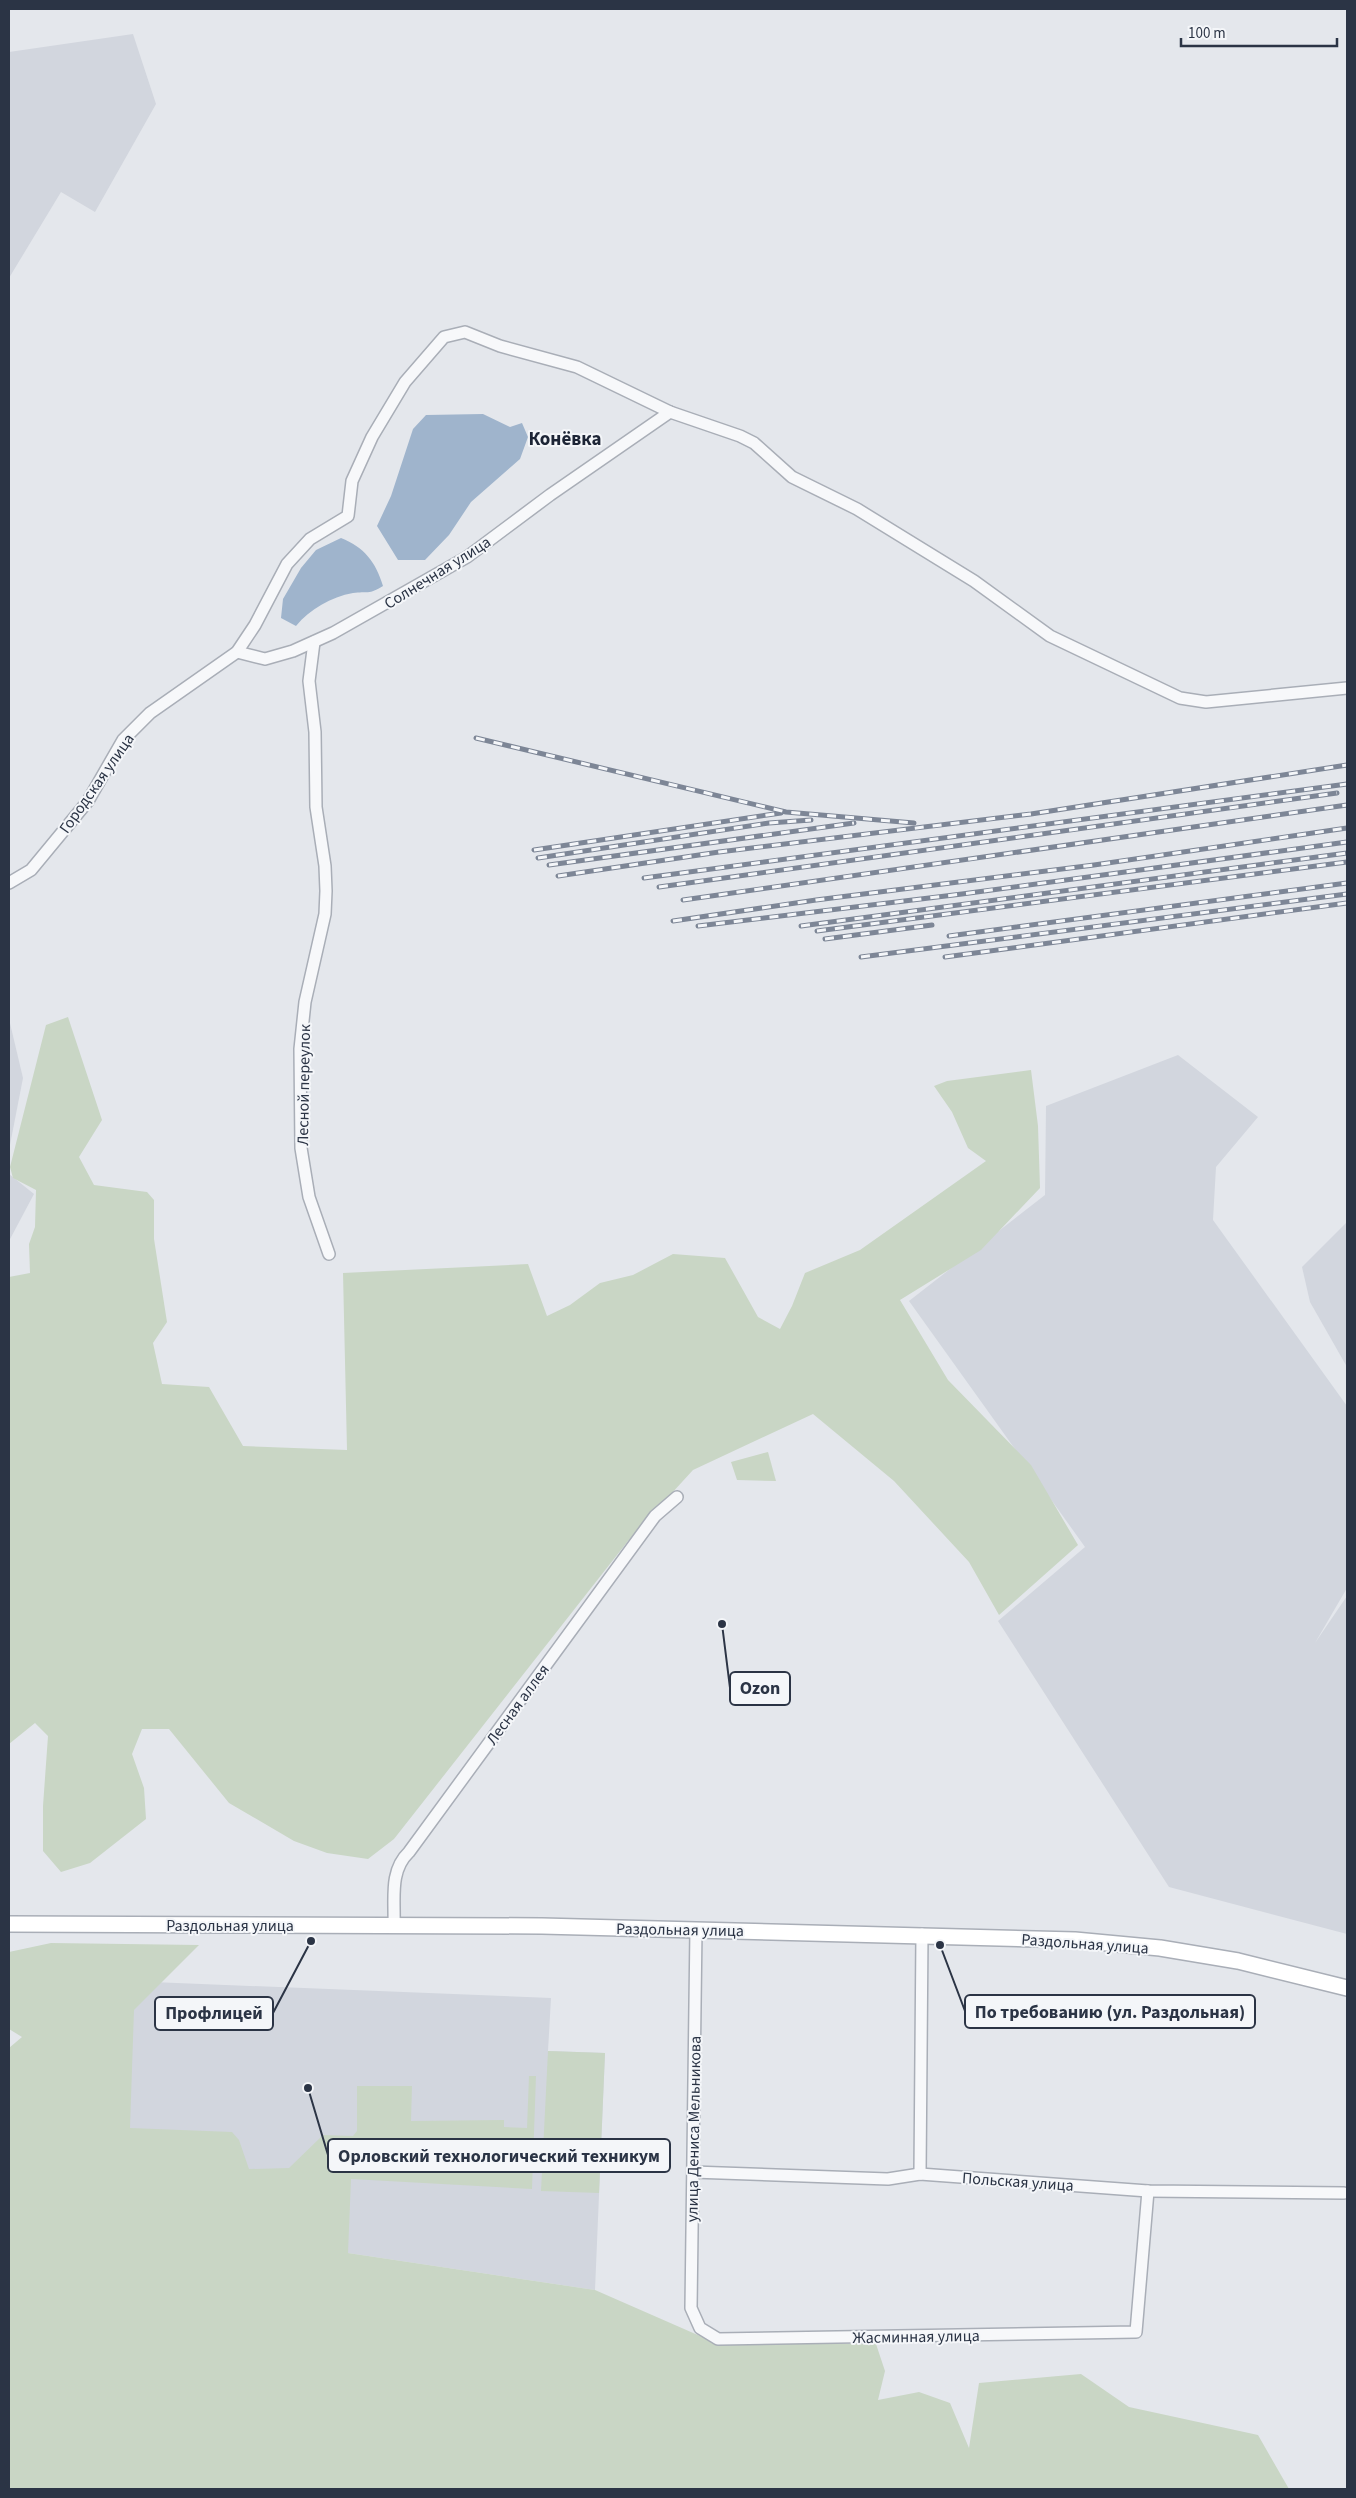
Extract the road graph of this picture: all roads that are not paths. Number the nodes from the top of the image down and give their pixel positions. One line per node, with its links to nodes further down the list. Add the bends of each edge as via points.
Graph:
1 (670, 412): 2 (street, Солнечная улица, via 467,557); 3 (street, via 577,367 500,346 465,332 444,337 405,382 372,437 352,481 348,516 310,539 287,564); 4 (street, via 754,443 792,477 857,509 974,581 1050,636 1180,698 1206,702)
2 (314, 642): 3 (street, Солнечная улица, via 265,659); 6 (street, Лесной переулок, via 309,681 315,732 316,806 325,866 325,914 305,1002 300,1048 301,1148 309,1197)
3 (237, 652): 5 (street, Городская улица, via 150,713 123,740 88,800 31,870)
4 (1347, 688)
5 (9, 883)
6 (329, 1254)
7 (677, 1497): 9 (street, Лесная аллея, via 655,1516 399,1861 395,1871)
8 (9, 1924): 9 (main road, Раздольная улица)
9 (394, 1925): 10 (main road, Раздольная улица)
10 (696, 1929): 11 (main road, Раздольная улица); 13 (street, улица Дениса Мельникова)
11 (922, 1934): 12 (main road, Раздольная улица, via 1074,1940 1160,1948 1272,1968); 14 (street)
12 (1347, 1988)
13 (693, 2172): 14 (street, Польская улица, via 888,2179); 17 (street, улица Дениса Мельникова, via 692,2308)
14 (920, 2174): 15 (street, Польская улица)
15 (1148, 2191): 16 (street, Польская улица); 17 (street, Жасминная улица, via 1136,2332 718,2339)
16 (1344, 2193)
17 (700, 2328)

